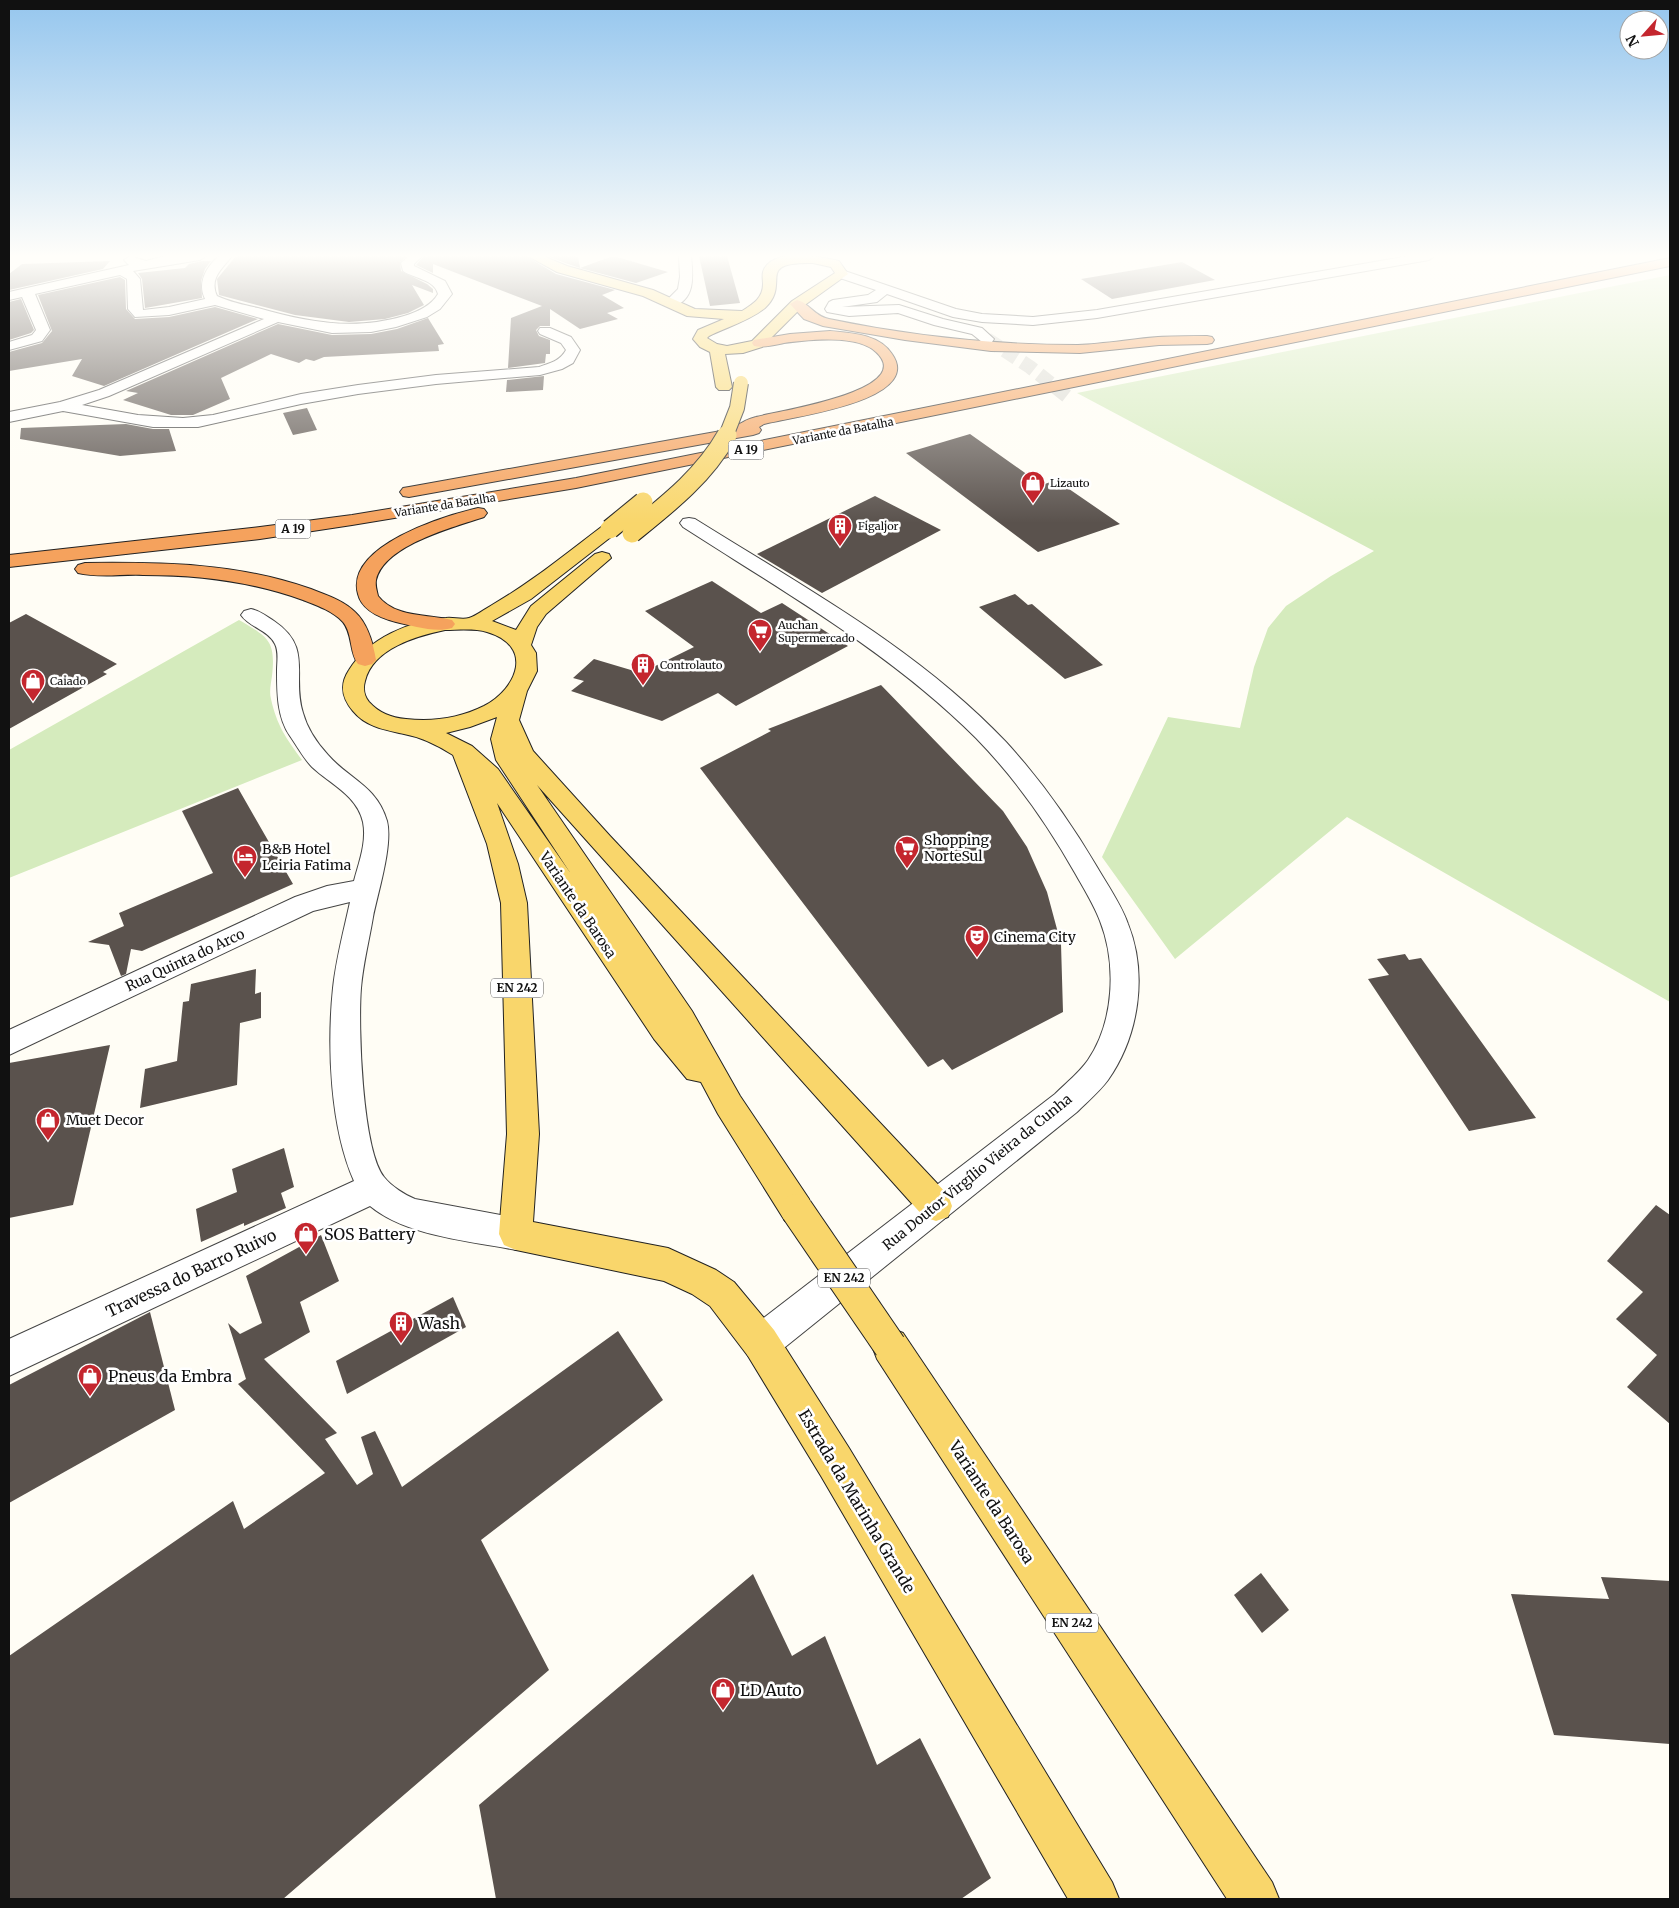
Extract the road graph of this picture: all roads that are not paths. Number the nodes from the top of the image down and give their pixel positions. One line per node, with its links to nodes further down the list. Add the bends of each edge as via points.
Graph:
1 (215, 345): 12 (street, via 104,393)
2 (570, 345): 12 (street, via 572,357 547,371 460,377 348,391 186,423 131,419)
3 (709, 345): 10 (main road)
4 (754, 345): 10 (main road); 26 (main road, bridge, via 742,367 738,413 719,451 684,490 538,610)
5 (874, 345): 15 (highway, via 889,356 892,365 884,381 851,398 760,420)
6 (975, 345): 7 (highway, via 1080,349)
7 (1119, 345)
8 (1183, 345): 11 (highway)
9 (1259, 345): 17 (highway, Variante da Batalha / A 19)
10 (717, 349): 16 (main road, via 721,400 708,434 691,460)
11 (1096, 363)
12 (63, 406): 14 (street)
13 (866, 408): 15 (highway, Variante da Batalha / A 19)
14 (9, 417)
15 (738, 432): 19 (highway, Variante da Batalha / A 19)
16 (671, 479)
17 (576, 483): 21 (highway, Variante da Batalha / A 19, via 297,528); 24 (highway, via 432,529 398,546 375,564 366,586 367,595 374,605 387,614 405,619)
18 (656, 491): 25 (main road, bridge, via 524,595)
19 (393, 495)
20 (689, 523): 36 (street, Rua Doutor Virgílio Vieira da Cunha, via 879,645 984,733 1052,816 1117,929 1123,951 1122,1011 1112,1042 1098,1068 1066,1103)
21 (9, 561)
22 (9, 569): 27 (highway, via 198,571 289,588 323,601 349,617 357,628)
23 (251, 615): 32 (street, via 284,641 288,651 290,706 299,732 320,761 368,804 375,822 376,844)
24 (445, 624): 25 (main road, EN 242); 27 (main road, EN 242, via 399,636)
25 (473, 624): 26 (main road, EN 242, via 509,634)
26 (521, 644): 28 (main road, EN 242, via 528,659 526,676)
27 (365, 660): 30 (main road, EN 242, via 354,678 353,696 363,711 384,723)
28 (516, 692): 29 (main road, Variante da Barosa / EN 242); 30 (main road, EN 242, via 500,705 467,720)
29 (508, 720): 34 (main road, Variante da Barosa / EN 242, via 502,739 508,760 682,1019); 36 (main road, via 523,754)
30 (411, 728): 31 (main road, Variante da Barosa / EN 242, via 448,741)
31 (463, 751): 34 (main road, Variante da Barosa / EN 242, via 477,759 490,774 664,1031); 37 (main road, EN 242, via 502,846 514,903 523,1134)
32 (365, 889): 33 (street, Rua Quinta do Arco, via 304,904); 35 (street, via 347,987 345,1030 354,1133 361,1161)
33 (9, 1043)
34 (729, 1105): 41 (main road, Variante da Barosa / EN 242, bridge)
35 (373, 1188): 37 (street, via 395,1206 415,1214); 39 (street, Travessa do Barro Ruivo)
36 (936, 1206): 38 (street, Rua Doutor Virgílio Vieira da Cunha)
37 (516, 1234): 38 (main road, Estrada da Marinha Grande, via 668,1265 687,1273 722,1294)
38 (761, 1343): 40 (main road, Estrada da Marinha Grande)
39 (9, 1358)
40 (1095, 1899)
41 (1255, 1899)

